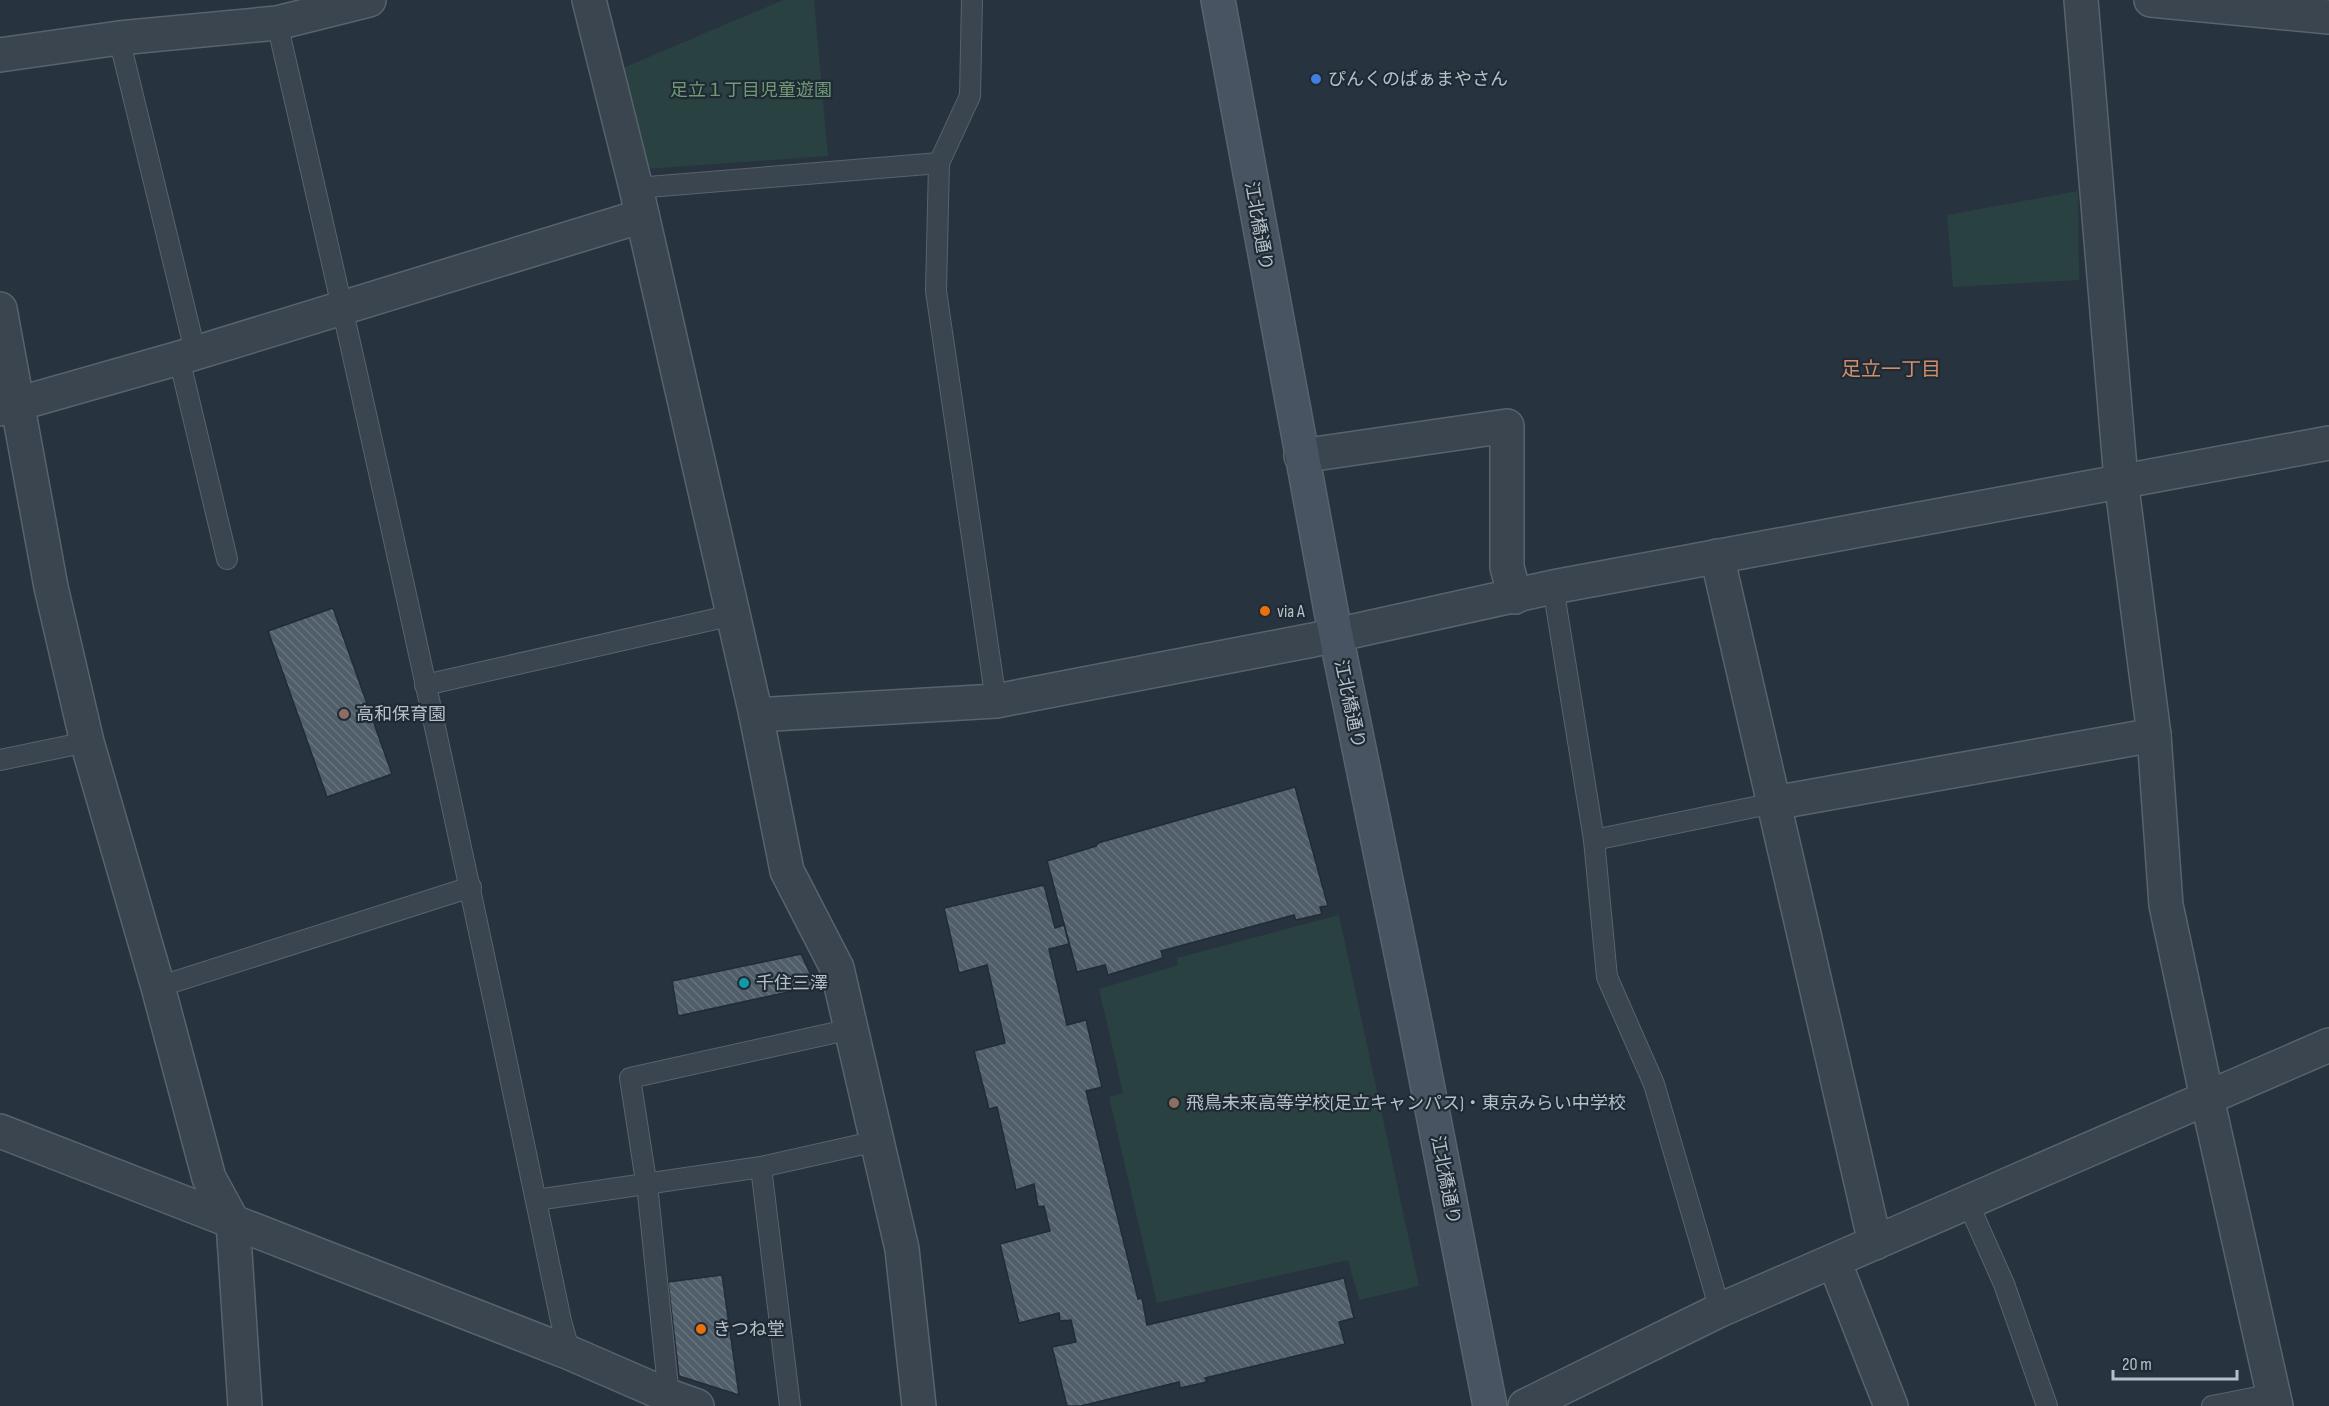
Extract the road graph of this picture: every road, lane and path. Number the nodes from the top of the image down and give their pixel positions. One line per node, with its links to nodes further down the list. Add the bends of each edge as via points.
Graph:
1 (369, 0): 7 (street)
2 (589, 0): 12 (street)
3 (972, 0): 11 (lane, via 970,96)
4 (1218, 0): 18 (main road, 江北橋通り)
5 (2081, 0): 19 (street)
6 (2151, 0): 8 (street)
7 (290, 13): 9 (street); 13 (lane)
8 (2329, 18)
9 (119, 38): 10 (street); 15 (lane)
10 (0, 55)
11 (939, 163): 12 (lane); 27 (lane, via 936,291)
12 (639, 202): 13 (street); 24 (street)
13 (343, 307): 15 (street); 26 (lane)
14 (0, 309): 16 (street)
15 (187, 355): 16 (street); 21 (lane)
16 (9, 406): 30 (street)
17 (2329, 442): 19 (street)
18 (1302, 456): 23 (street, via 1506,426 1507,567); 25 (main road, 江北橋通り)
19 (2121, 480): 20 (street); 29 (street)
20 (1718, 556): 22 (street); 32 (street)
21 (227, 559)
22 (1553, 587): 23 (street); 33 (lane)
23 (1515, 597): 25 (street)
24 (733, 615): 26 (lane); 28 (street)
25 (1336, 636): 27 (street); 55 (main road, 江北橋通り)
26 (425, 685): 34 (lane)
27 (996, 701): 28 (street)
28 (756, 715): 36 (street, via 787,871 837,968)
29 (2154, 735): 32 (street); 38 (street, via 2166,905)
30 (87, 742): 31 (lane); 35 (street)
31 (0, 760)
32 (1774, 803): 33 (lane); 46 (street)
33 (1594, 840): 48 (lane, via 1607,977 1654,1084)
34 (471, 887): 35 (lane); 43 (lane)
35 (158, 987): 45 (street, via 209,1178)
36 (851, 1029): 40 (street); 42 (lane, via 630,1078)
37 (2329, 1045): 38 (street)
38 (2206, 1098): 44 (street); 50 (street)
39 (0, 1131): 45 (street)
40 (877, 1141): 41 (lane); 54 (street, via 902,1249)
41 (761, 1167): 42 (lane); 53 (lane)
42 (646, 1185): 43 (lane); 51 (lane)
43 (536, 1200): 49 (lane)
44 (1968, 1203): 46 (street); 58 (lane, via 2004,1284)
45 (233, 1222): 49 (street); 52 (street)
46 (1875, 1243): 47 (street)
47 (1833, 1261): 48 (street); 57 (street)
48 (1720, 1310): 56 (street)
49 (570, 1353): 51 (street)
50 (2275, 1400): 59 (lane)
51 (683, 1401)
52 (245, 1406)
53 (790, 1406)
54 (919, 1406)
55 (1490, 1406)
56 (1525, 1406)
57 (1891, 1406)
58 (2047, 1406)
59 (2212, 1406)

